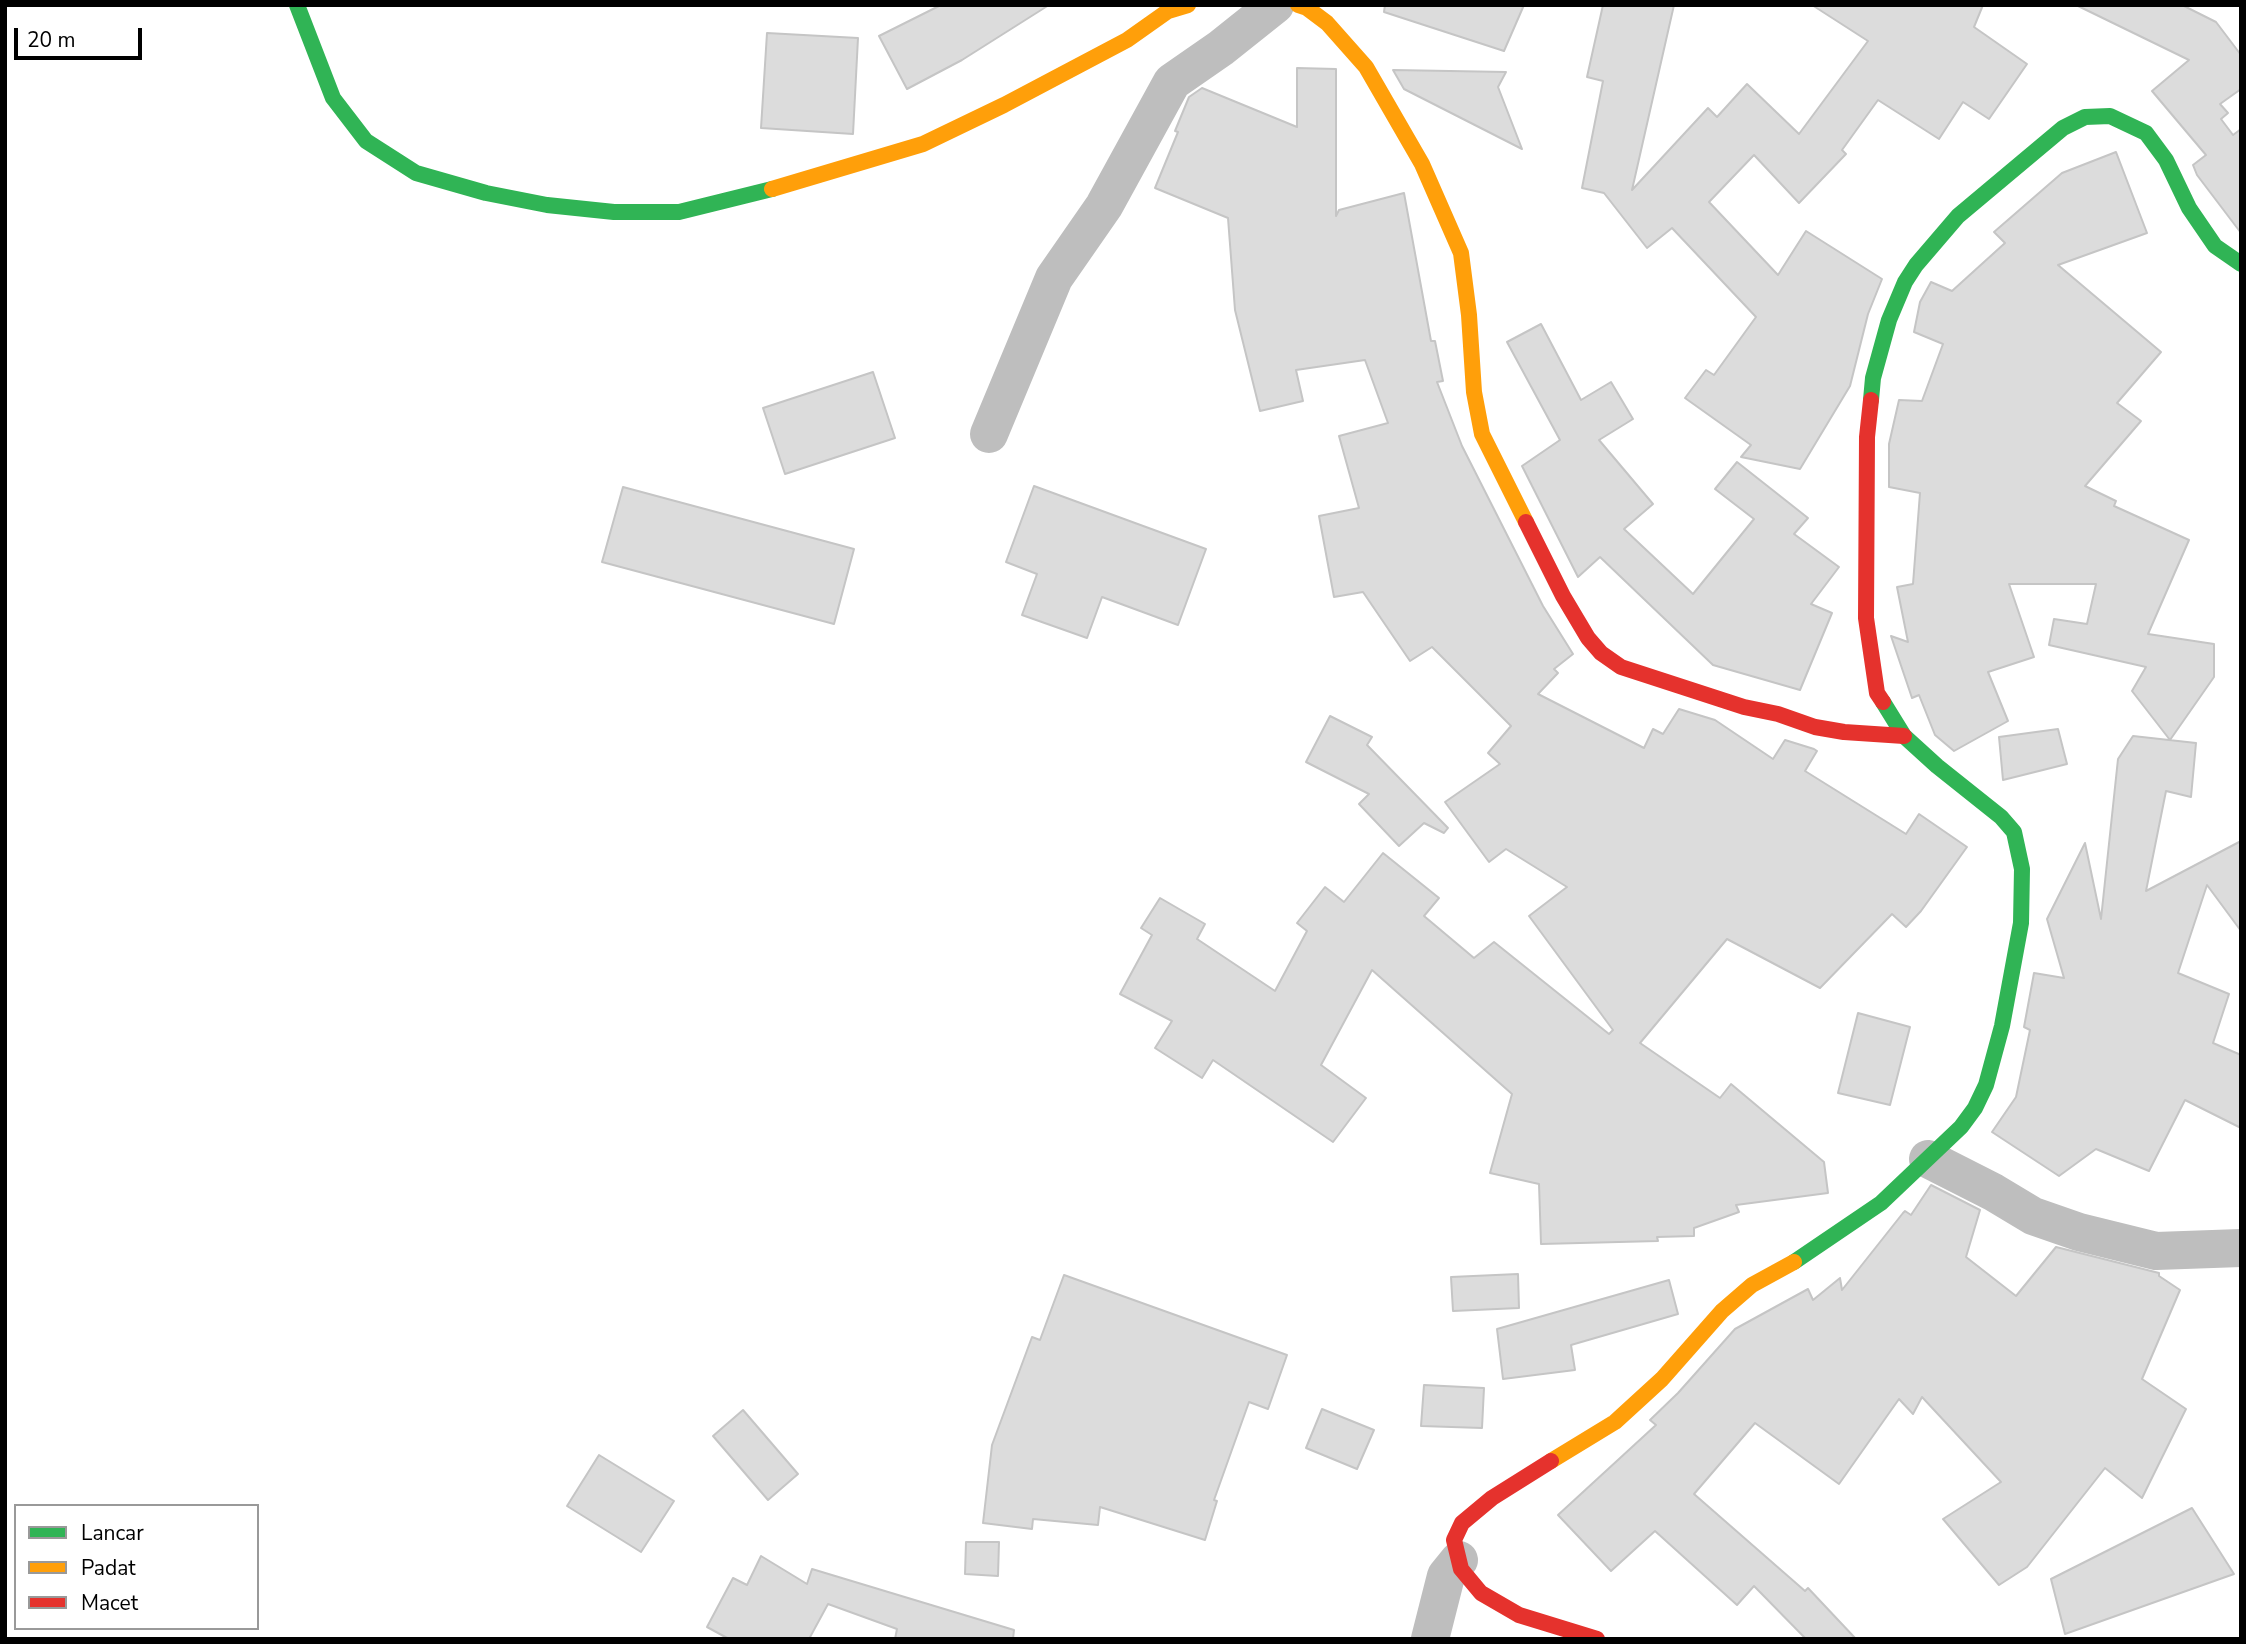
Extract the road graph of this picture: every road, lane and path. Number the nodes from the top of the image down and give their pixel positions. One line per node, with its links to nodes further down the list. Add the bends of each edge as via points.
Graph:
1 (297, 5): 2 (street, via 332,98 366,141 416,173 486,193 614,212 679,212 923,144 1127,40 1168,11)
2 (1188, 5)
3 (1275, 5): 6 (street, via 1172,82 1104,206 1054,278)
4 (1298, 5): 7 (street, via 1327,23 1366,67 1422,164 1461,253 1482,434 1588,638 1621,667 1744,707 1815,727)
5 (2241, 264): 7 (street, via 2215,246 2146,133 2110,116 2085,117 2063,128 1958,216 1916,265 1882,343 1867,437 1869,642 1877,693)
6 (989, 434)
7 (1905, 736): 8 (street, via 2014,832 2023,881 2021,923 1986,1085 1961,1127)
8 (1928, 1159): 9 (street, via 2033,1216 2079,1231 2156,1251); 10 (street, via 1881,1203 1803,1257 1752,1285 1615,1422 1492,1498 1462,1523 1454,1540)
9 (2241, 1248)
10 (1459, 1560): 11 (street, via 1446,1576); 12 (street, via 1480,1593 1519,1615)
11 (1430, 1639)
12 (1597, 1639)

